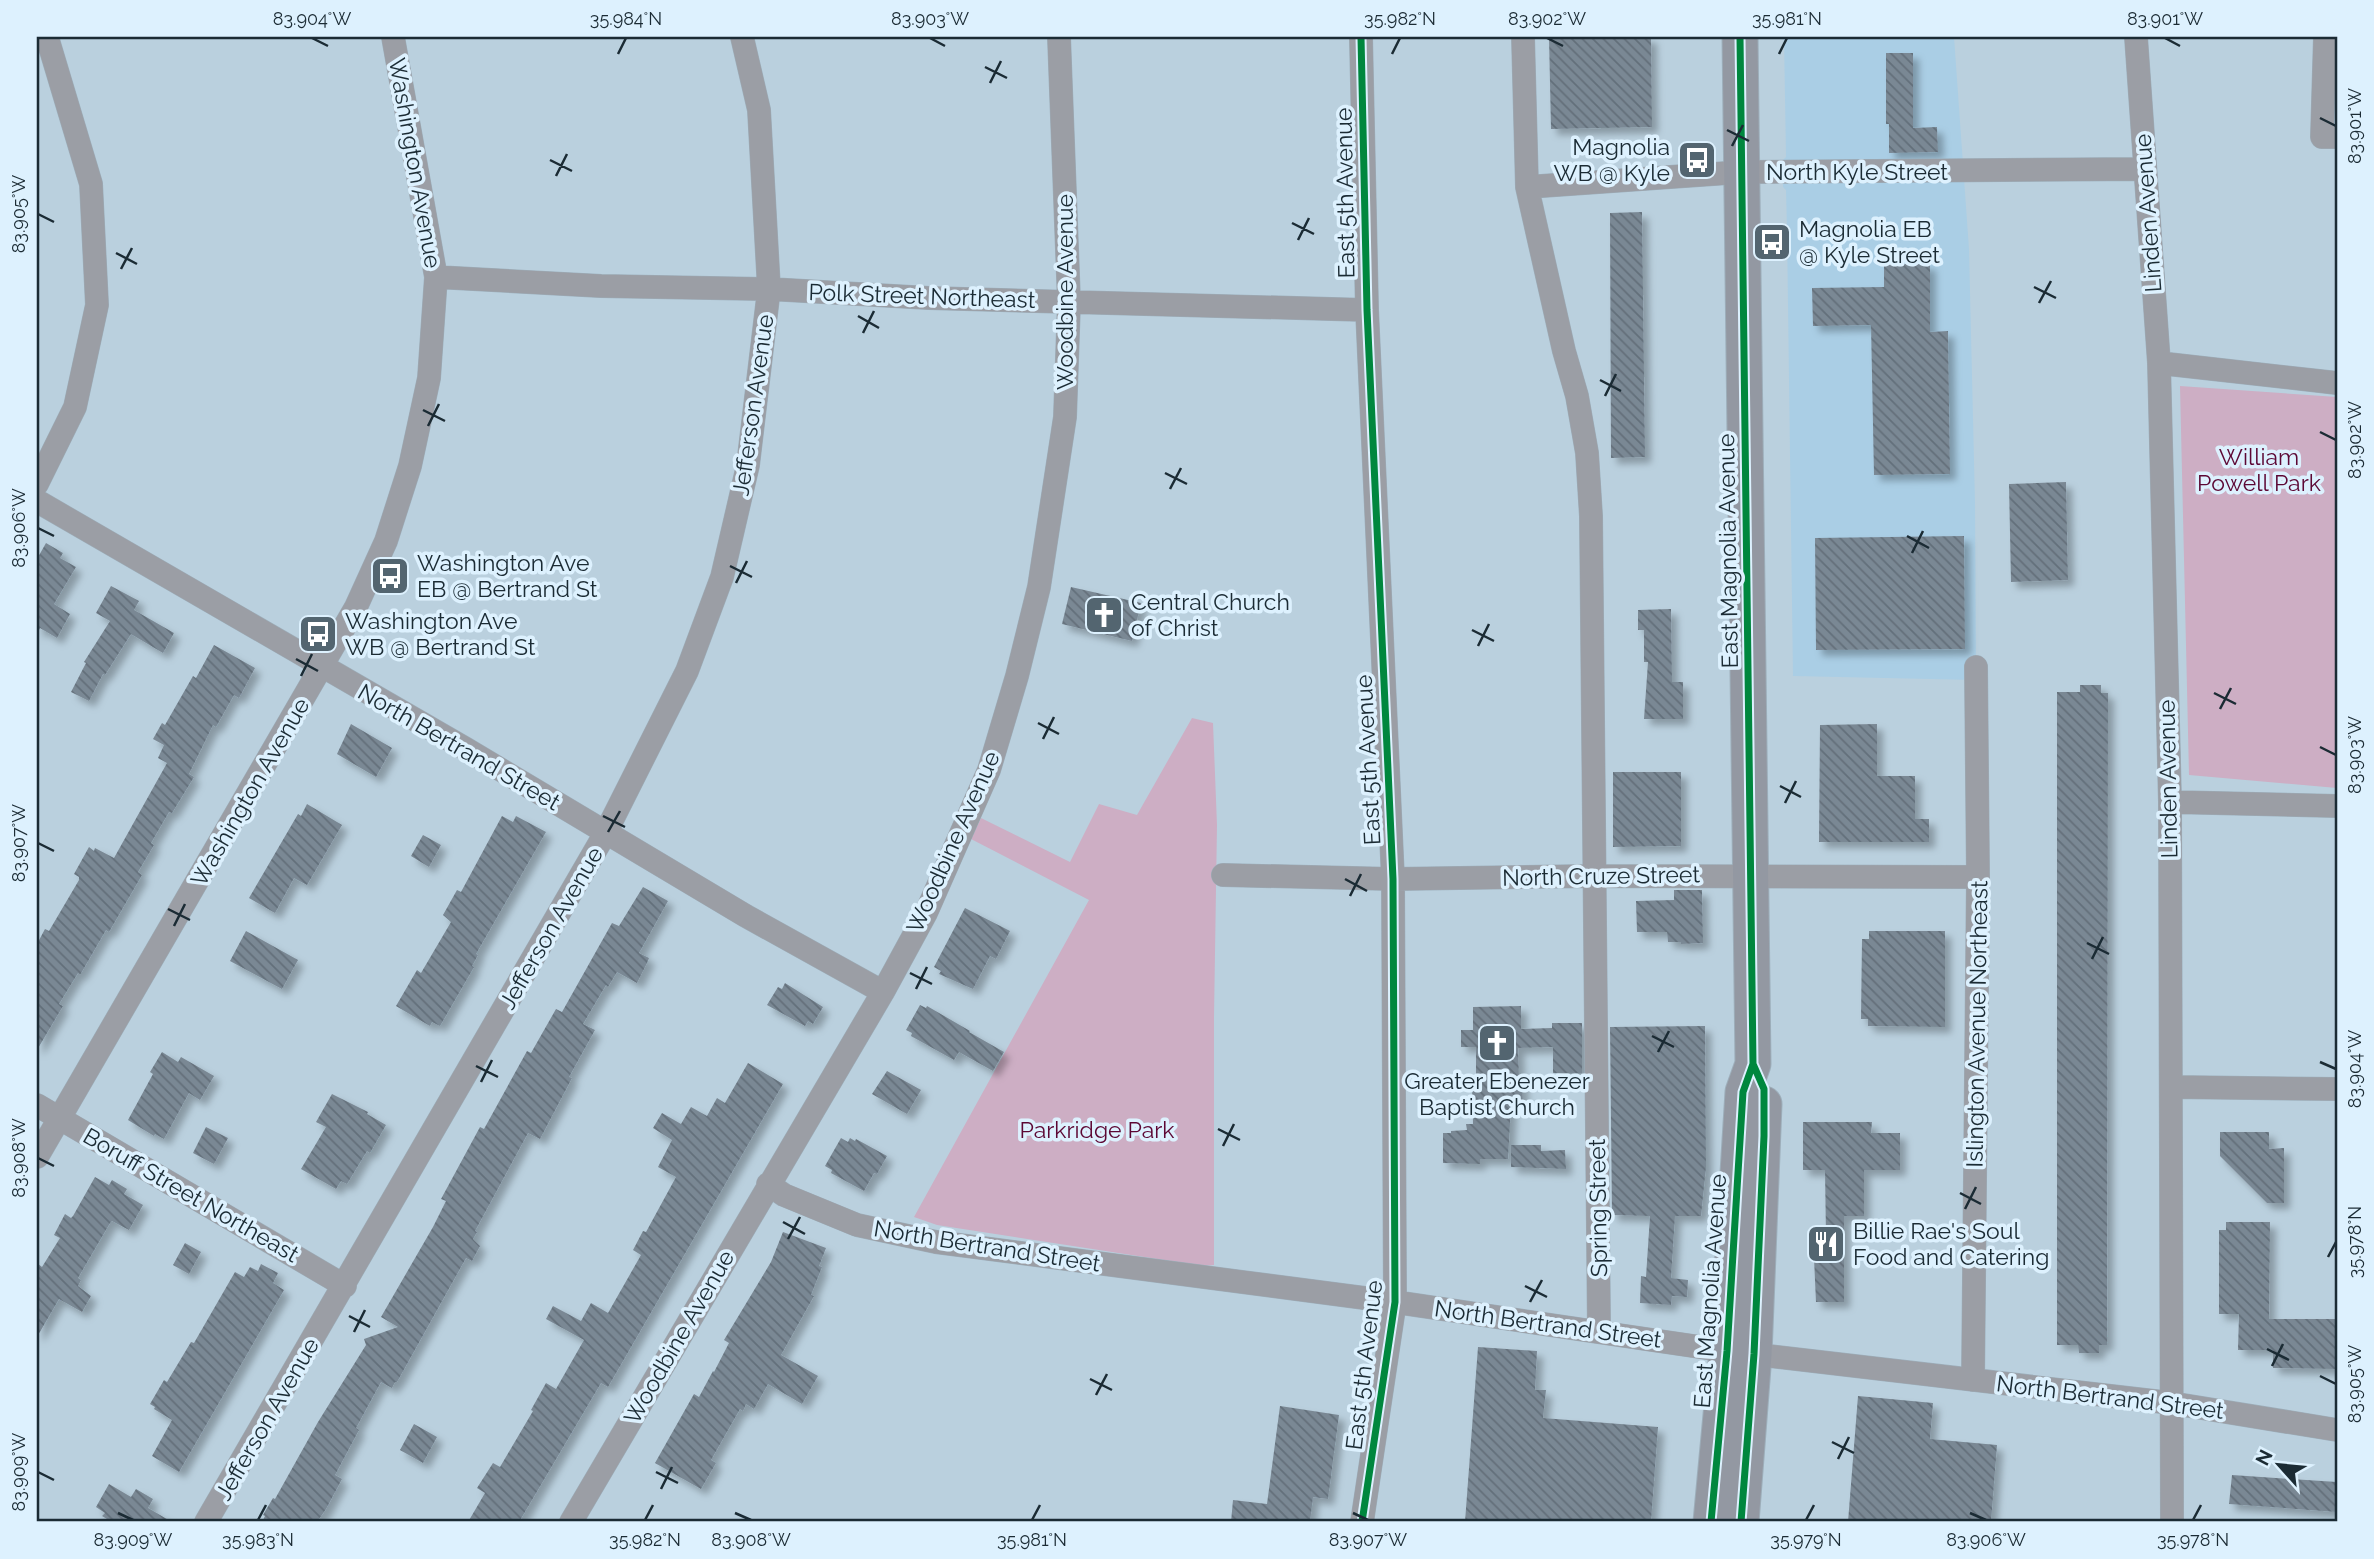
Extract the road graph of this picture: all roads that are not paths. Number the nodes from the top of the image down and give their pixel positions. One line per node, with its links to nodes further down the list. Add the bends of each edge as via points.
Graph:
1 (47, 37): 20 (street, via 91,184 97,305 75,407)
2 (393, 37): 14 (street, Washington Avenue)
3 (742, 37): 15 (street, Jefferson Avenue, via 760,110)
4 (1059, 37): 16 (street, Woodbine Avenue)
5 (1361, 37): 17 (street, East 5th Avenue)
6 (1523, 37): 13 (street, Spring Street)
7 (1740, 37): 12 (main road, East Magnolia Avenue)
8 (2136, 37): 11 (street, Linden Avenue)
9 (2325, 37): 10 (street)
10 (2330, 137)
11 (2145, 169): 12 (street, North Kyle Street); 18 (street, Linden Avenue)
12 (1742, 172): 13 (street, North Kyle Street); 28 (main road, East Magnolia Avenue)
13 (1527, 187): 29 (street, Spring Street, via 1587,453)
14 (436, 277): 15 (street, Polk Street Northeast); 23 (street, Washington Avenue, via 429,379 410,466 386,541)
15 (769, 289): 16 (street, Polk Street Northeast); 26 (street, Jefferson Avenue, via 748,465 722,577 687,671)
16 (1069, 302): 17 (street, Polk Street Northeast); 32 (street, Woodbine Avenue, via 1065,417 1040,587 1017,676 968,820 926,913)
17 (1367, 310): 31 (street, East 5th Avenue)
18 (2159, 363): 19 (street); 24 (street, Linden Avenue)
19 (2337, 383)
20 (37, 484)
21 (37, 500): 23 (street, North Bertrand Street)
22 (1976, 667): 30 (street, Islington Avenue Northeast)
23 (322, 668): 26 (street, North Bertrand Street); 36 (street, Washington Avenue)
24 (2170, 802): 25 (street); 33 (street, Linden Avenue)
25 (2337, 806)
26 (606, 832): 32 (street, North Bertrand Street); 39 (street, Jefferson Avenue)
27 (1223, 875): 31 (street, North Cruze Street)
28 (1750, 875): 29 (street, North Cruze Street); 30 (street, North Cruze Street); 42 (main road, East Magnolia Avenue, via 1753,1064 1765,1089)
29 (1594, 876): 31 (street, North Cruze Street); 41 (street, Spring Street)
30 (1979, 877): 43 (street, Islington Avenue Northeast)
31 (1393, 879): 40 (street, East 5th Avenue)
32 (883, 992): 38 (street, Woodbine Avenue)
33 (2172, 1087): 34 (street); 44 (street, Linden Avenue)
34 (2337, 1089)
35 (37, 1105): 36 (street, Boruff Street Northeast)
36 (59, 1118): 37 (street, Washington Avenue); 39 (street, Boruff Street Northeast)
37 (37, 1157)
38 (768, 1184): 40 (street, North Bertrand Street, via 858,1225 936,1242); 47 (street, Woodbine Avenue)
39 (345, 1286): 46 (street, Jefferson Avenue)
40 (1395, 1302): 41 (street, North Bertrand Street); 48 (street, East 5th Avenue)
41 (1599, 1331): 42 (street, North Bertrand Street)
42 (1740, 1352): 43 (street, North Bertrand Street); 49 (main road, East Magnolia Avenue); 50 (main road, East Magnolia Avenue)
43 (1973, 1380): 44 (street, North Bertrand Street)
44 (2171, 1403): 45 (street, North Bertrand Street); 51 (street, Linden Avenue)
45 (2337, 1430)
46 (206, 1522)
47 (571, 1522)
48 (1362, 1522)
49 (1711, 1522)
50 (1741, 1522)
51 (2172, 1522)

